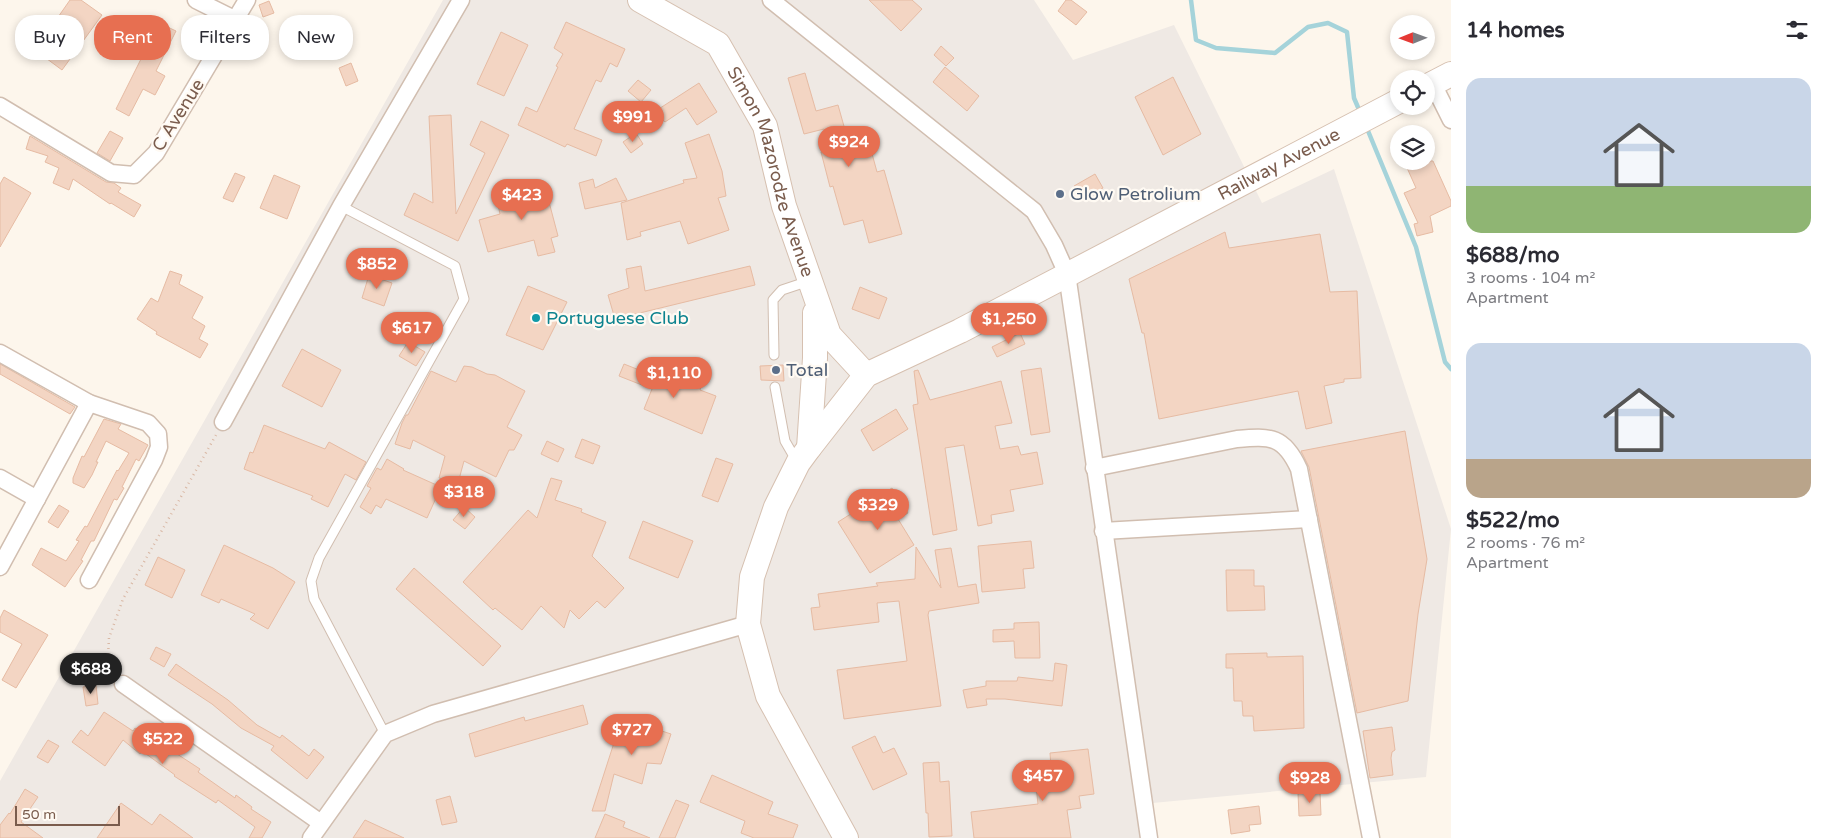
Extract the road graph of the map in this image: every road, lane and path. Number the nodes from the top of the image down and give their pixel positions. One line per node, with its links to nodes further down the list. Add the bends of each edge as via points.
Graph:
1 (196, 0): 6 (street)
2 (247, 0): 7 (street, C Avenue)
3 (461, 0): 13 (street)
4 (640, 0): 15 (main road, Simon Mazorodze Avenue, via 718,44 764,126 784,206)
5 (771, 0): 14 (street, via 1034,211)
6 (226, 15)
7 (239, 15)
8 (212, 60): 10 (street, C Avenue, via 156,153 134,175 111,173)
9 (1437, 82): 12 (street)
10 (0, 106)
11 (1390, 106): 14 (main road, Railway Avenue)
12 (1451, 120)
13 (341, 206): 21 (street); 33 (lane, via 455,266 464,299 319,558 311,581 314,599)
14 (1067, 274): 18 (main road, Railway Avenue, via 960,331); 23 (street)
15 (813, 290): 17 (lane, via 782,290 773,300); 18 (main road, Simon Mazorodze Avenue, via 829,335); 22 (main road, via 815,358)
16 (0, 353): 20 (street)
17 (774, 355)
18 (866, 375): 22 (main road)
19 (775, 387): 22 (lane, via 784,442)
20 (89, 403): 25 (street); 30 (street, via 148,423 158,434 159,447)
21 (223, 422): 32 (path, via 123,599 109,638 108,656 112,670)
22 (803, 455): 31 (main road, via 776,507 752,577)
23 (1094, 468): 26 (street, via 1237,439 1257,437 1281,442 1299,469); 27 (street)
24 (0, 478): 25 (street)
25 (37, 499): 28 (street)
26 (1309, 519): 27 (street); 38 (street)
27 (1103, 531): 37 (street)
28 (7, 542): 29 (street)
29 (0, 567)
30 (89, 580)
31 (748, 624): 33 (street, via 433,714); 36 (main road, via 768,696)
32 (123, 684): 34 (street)
33 (385, 734): 34 (street)
34 (321, 823): 35 (street)
35 (310, 838)
36 (846, 838)
37 (1149, 838)
38 (1370, 838)

